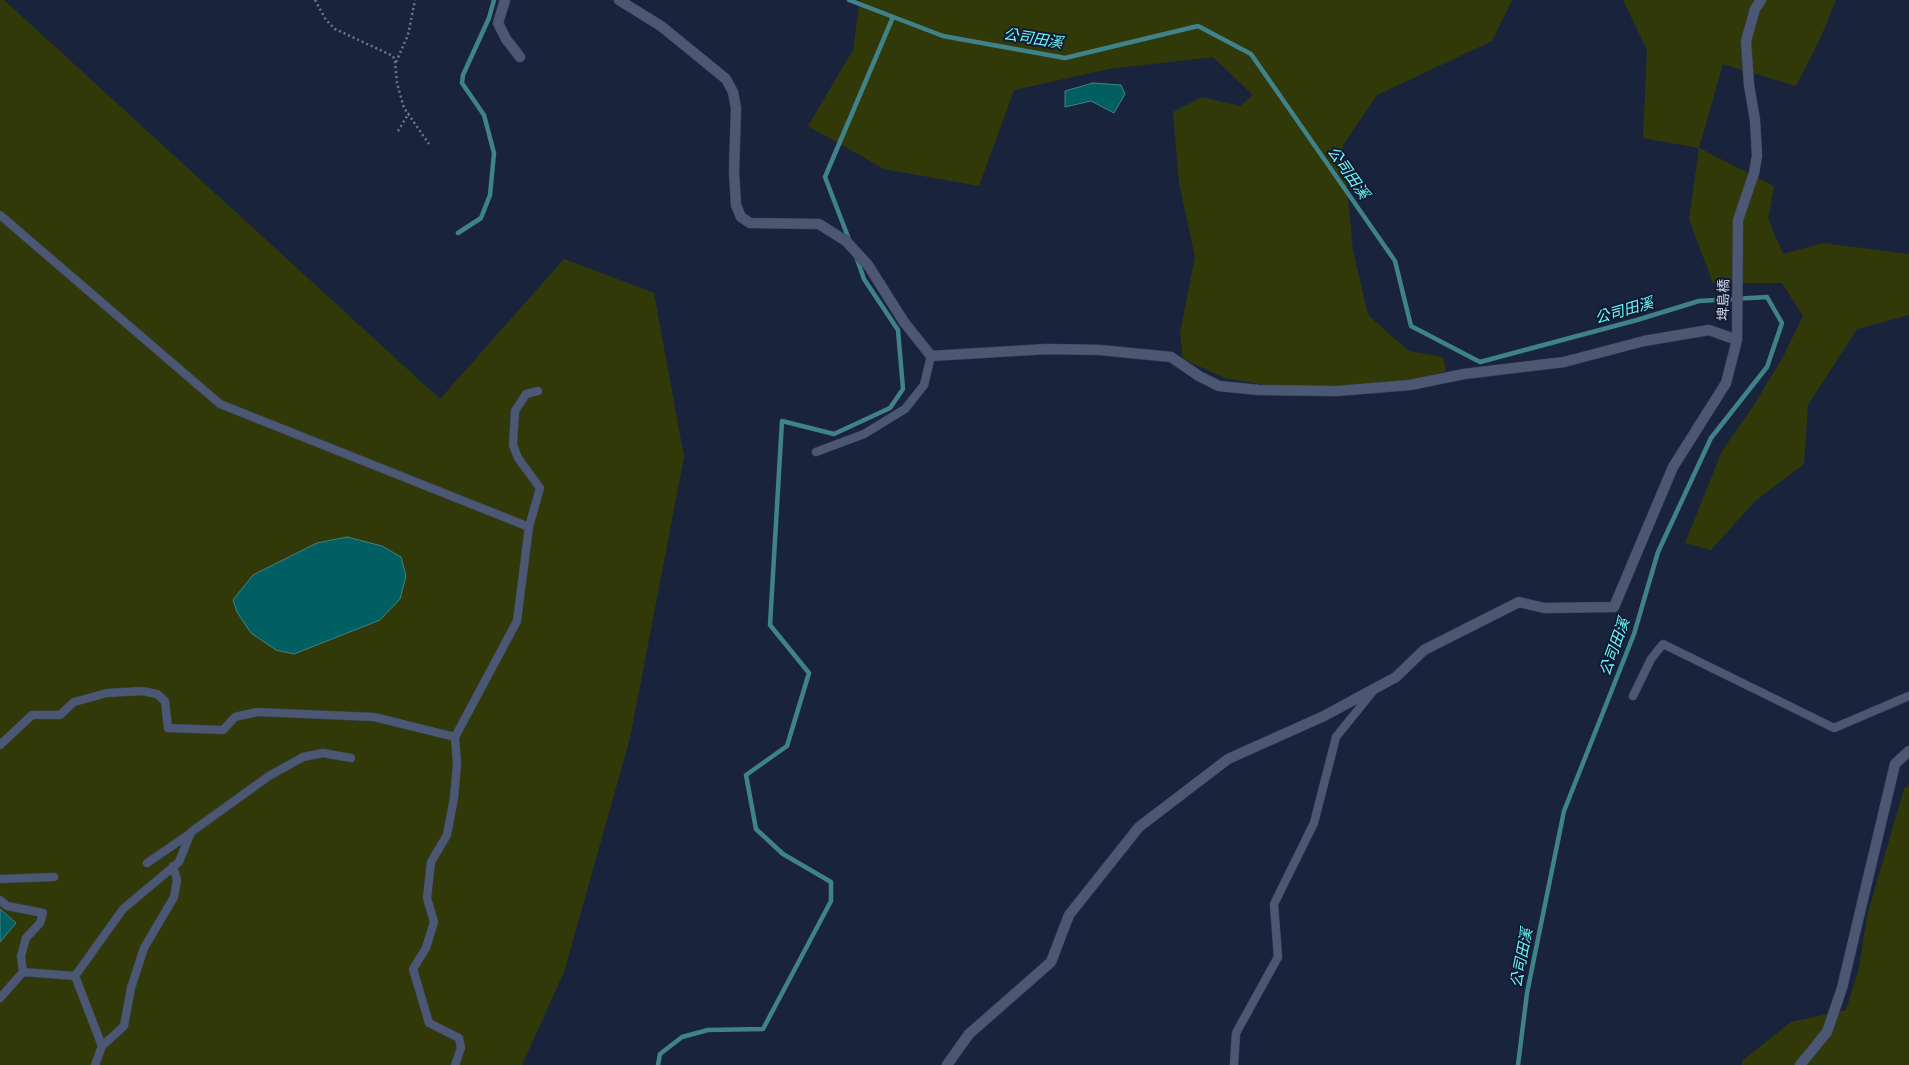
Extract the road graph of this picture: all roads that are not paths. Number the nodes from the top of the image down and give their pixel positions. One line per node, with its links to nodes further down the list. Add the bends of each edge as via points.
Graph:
1 (505, 0): 4 (street, via 498,23)
2 (619, 0): 7 (street, via 661,26 726,79 733,92 736,108 734,170 736,205 741,217 750,223 819,224 846,241 868,265 904,322)
3 (1759, 1): 6 (street, 埤島橋, via 1746,41 1757,156 1738,220)
4 (520, 57)
5 (0, 214): 10 (lane, via 220,404)
6 (1737, 340): 7 (street, via 1709,330 1644,341 1564,362 1464,374 1410,385 1337,391 1259,390 1218,386 1171,357 1100,350 1047,349); 11 (street, 埤島橋, via 1726,383 1672,467 1614,606 1544,608 1519,602 1424,650 1396,677)
7 (931, 356): 9 (lane, via 924,385 905,409 864,434)
8 (538, 391): 10 (lane, via 526,394 515,411 513,445 518,458 540,488)
9 (816, 452)
10 (529, 527): 14 (lane, via 517,621)
11 (1374, 689): 30 (street, via 1324,716 1228,759 1138,827 1069,915 1051,962 969,1034); 31 (lane, via 1336,737 1314,823 1274,904 1278,957 1236,1032)
12 (1633, 696): 13 (lane, via 1651,659 1663,644 1834,728)
13 (1909, 696)
14 (455, 737): 15 (lane, via 374,717 257,712 235,717 223,730 168,728 165,701 156,694 142,691 107,693 74,702 60,715 32,716); 29 (lane, via 457,764 454,798 446,835 431,862 427,898 434,922 426,948 413,969 428,1023 459,1038 461,1048)
15 (0, 745)
16 (1909, 751): 32 (street, via 1895,764 1842,988 1827,1032)
17 (351, 758): 18 (lane, via 323,753 303,757 269,776)
18 (191, 832): 19 (lane); 20 (lane, via 179,862)
19 (147, 863)
20 (173, 866): 25 (lane, via 123,909); 27 (lane, via 177,880 174,897 144,948 124,1026)
21 (54, 877): 22 (lane)
22 (0, 879)
23 (0, 900): 24 (lane, via 7,906 43,913 40,923 26,938 21,956)
24 (23, 972): 25 (lane); 26 (lane)
25 (75, 976): 27 (lane)
26 (0, 998)
27 (102, 1046): 28 (lane)
28 (95, 1065)
29 (454, 1065)
30 (947, 1065)
31 (1234, 1065)
32 (1800, 1065)

